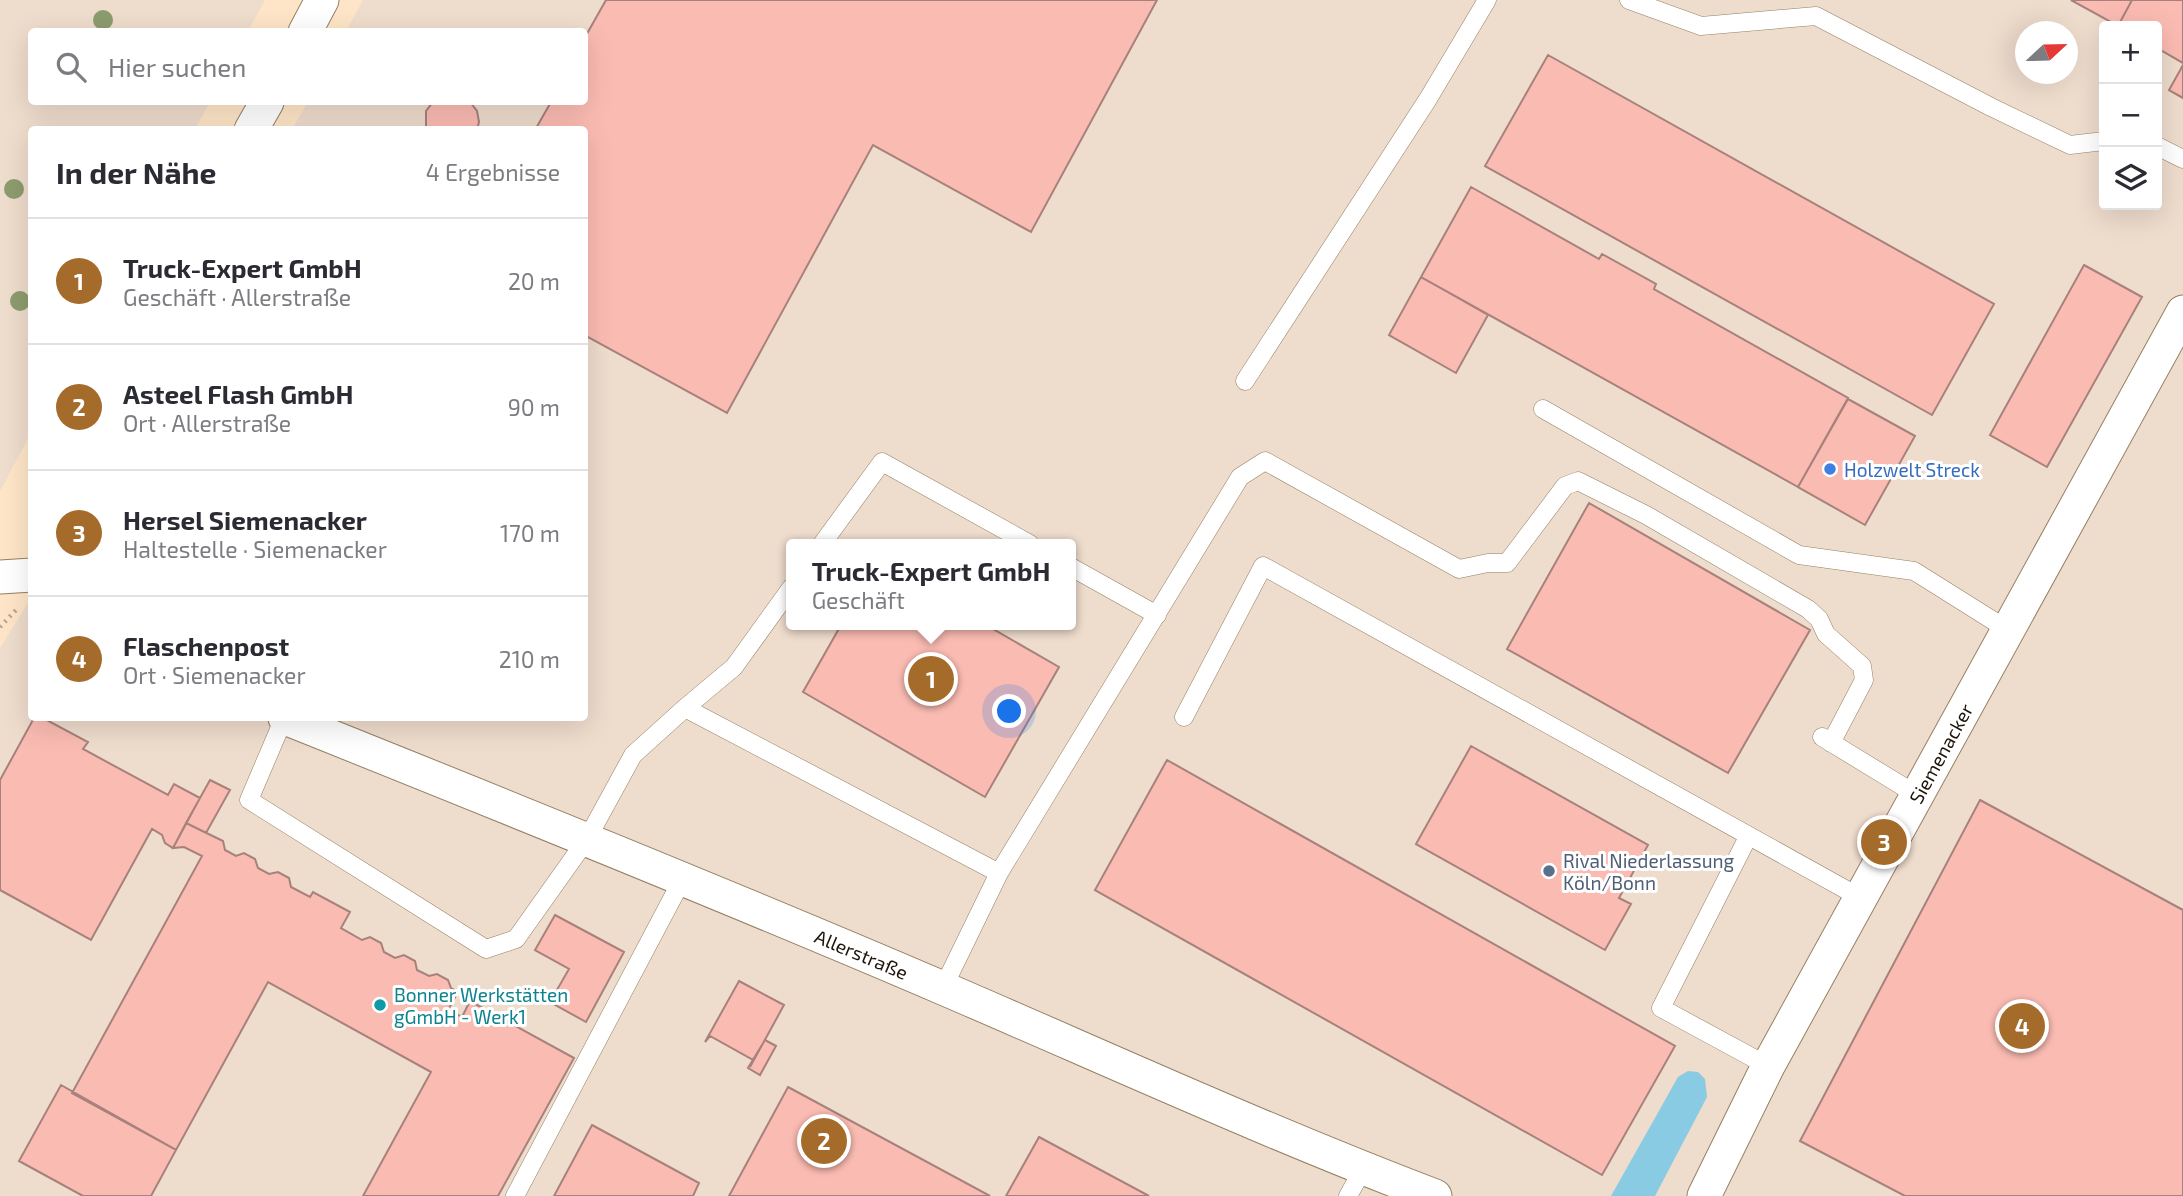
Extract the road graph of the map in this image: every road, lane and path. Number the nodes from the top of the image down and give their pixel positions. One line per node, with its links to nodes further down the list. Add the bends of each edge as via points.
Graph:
1 (322, 0): 4 (street)
2 (1488, 0): 11 (lane)
3 (1629, 0): 7 (lane, via 1701,26 1816,16 2070,145)
4 (307, 28)
5 (265, 105): 6 (street)
6 (253, 126)
7 (2099, 142)
8 (2159, 147): 9 (lane)
9 (2183, 159)
10 (2183, 312): 20 (street, Siemenacker)
11 (1245, 381)
12 (1543, 409): 20 (lane, via 1799,555 1914,571)
13 (826, 539): 14 (lane, via 882,462)
14 (1021, 539)
15 (1076, 570): 19 (lane)
16 (28, 575): 17 (street)
17 (0, 577)
18 (786, 595): 21 (lane, via 734,667)
19 (1157, 615): 25 (lane, via 1240,477 1265,461 1460,569 1507,563 1565,486 1577,481 1646,515 1819,618 1826,634 1862,666 1864,680 1826,740); 28 (lane)
20 (2008, 630): 25 (street, Siemenacker)
21 (685, 708): 27 (lane, via 634,755); 28 (lane)
22 (1184, 717): 26 (lane, via 1263,566)
23 (284, 721): 27 (lane, via 249,800 486,948 516,939)
24 (292, 721): 27 (street, Allerstraße)
25 (1917, 795): 30 (street, Siemenacker)
26 (1748, 836): 30 (lane); 32 (lane, via 1661,1008)
27 (587, 839): 29 (street, Allerstraße)
28 (999, 873): 31 (lane)
29 (682, 880): 31 (street, Allerstraße); 34 (lane)
30 (1861, 898): 32 (street, Siemenacker)
31 (943, 988): 33 (street, Allerstraße, via 1210,1106)
32 (1768, 1066): 36 (street, Siemenacker)
33 (1355, 1182): 35 (street, Allerstraße)
34 (515, 1196)
35 (1435, 1196)
36 (1704, 1196)

